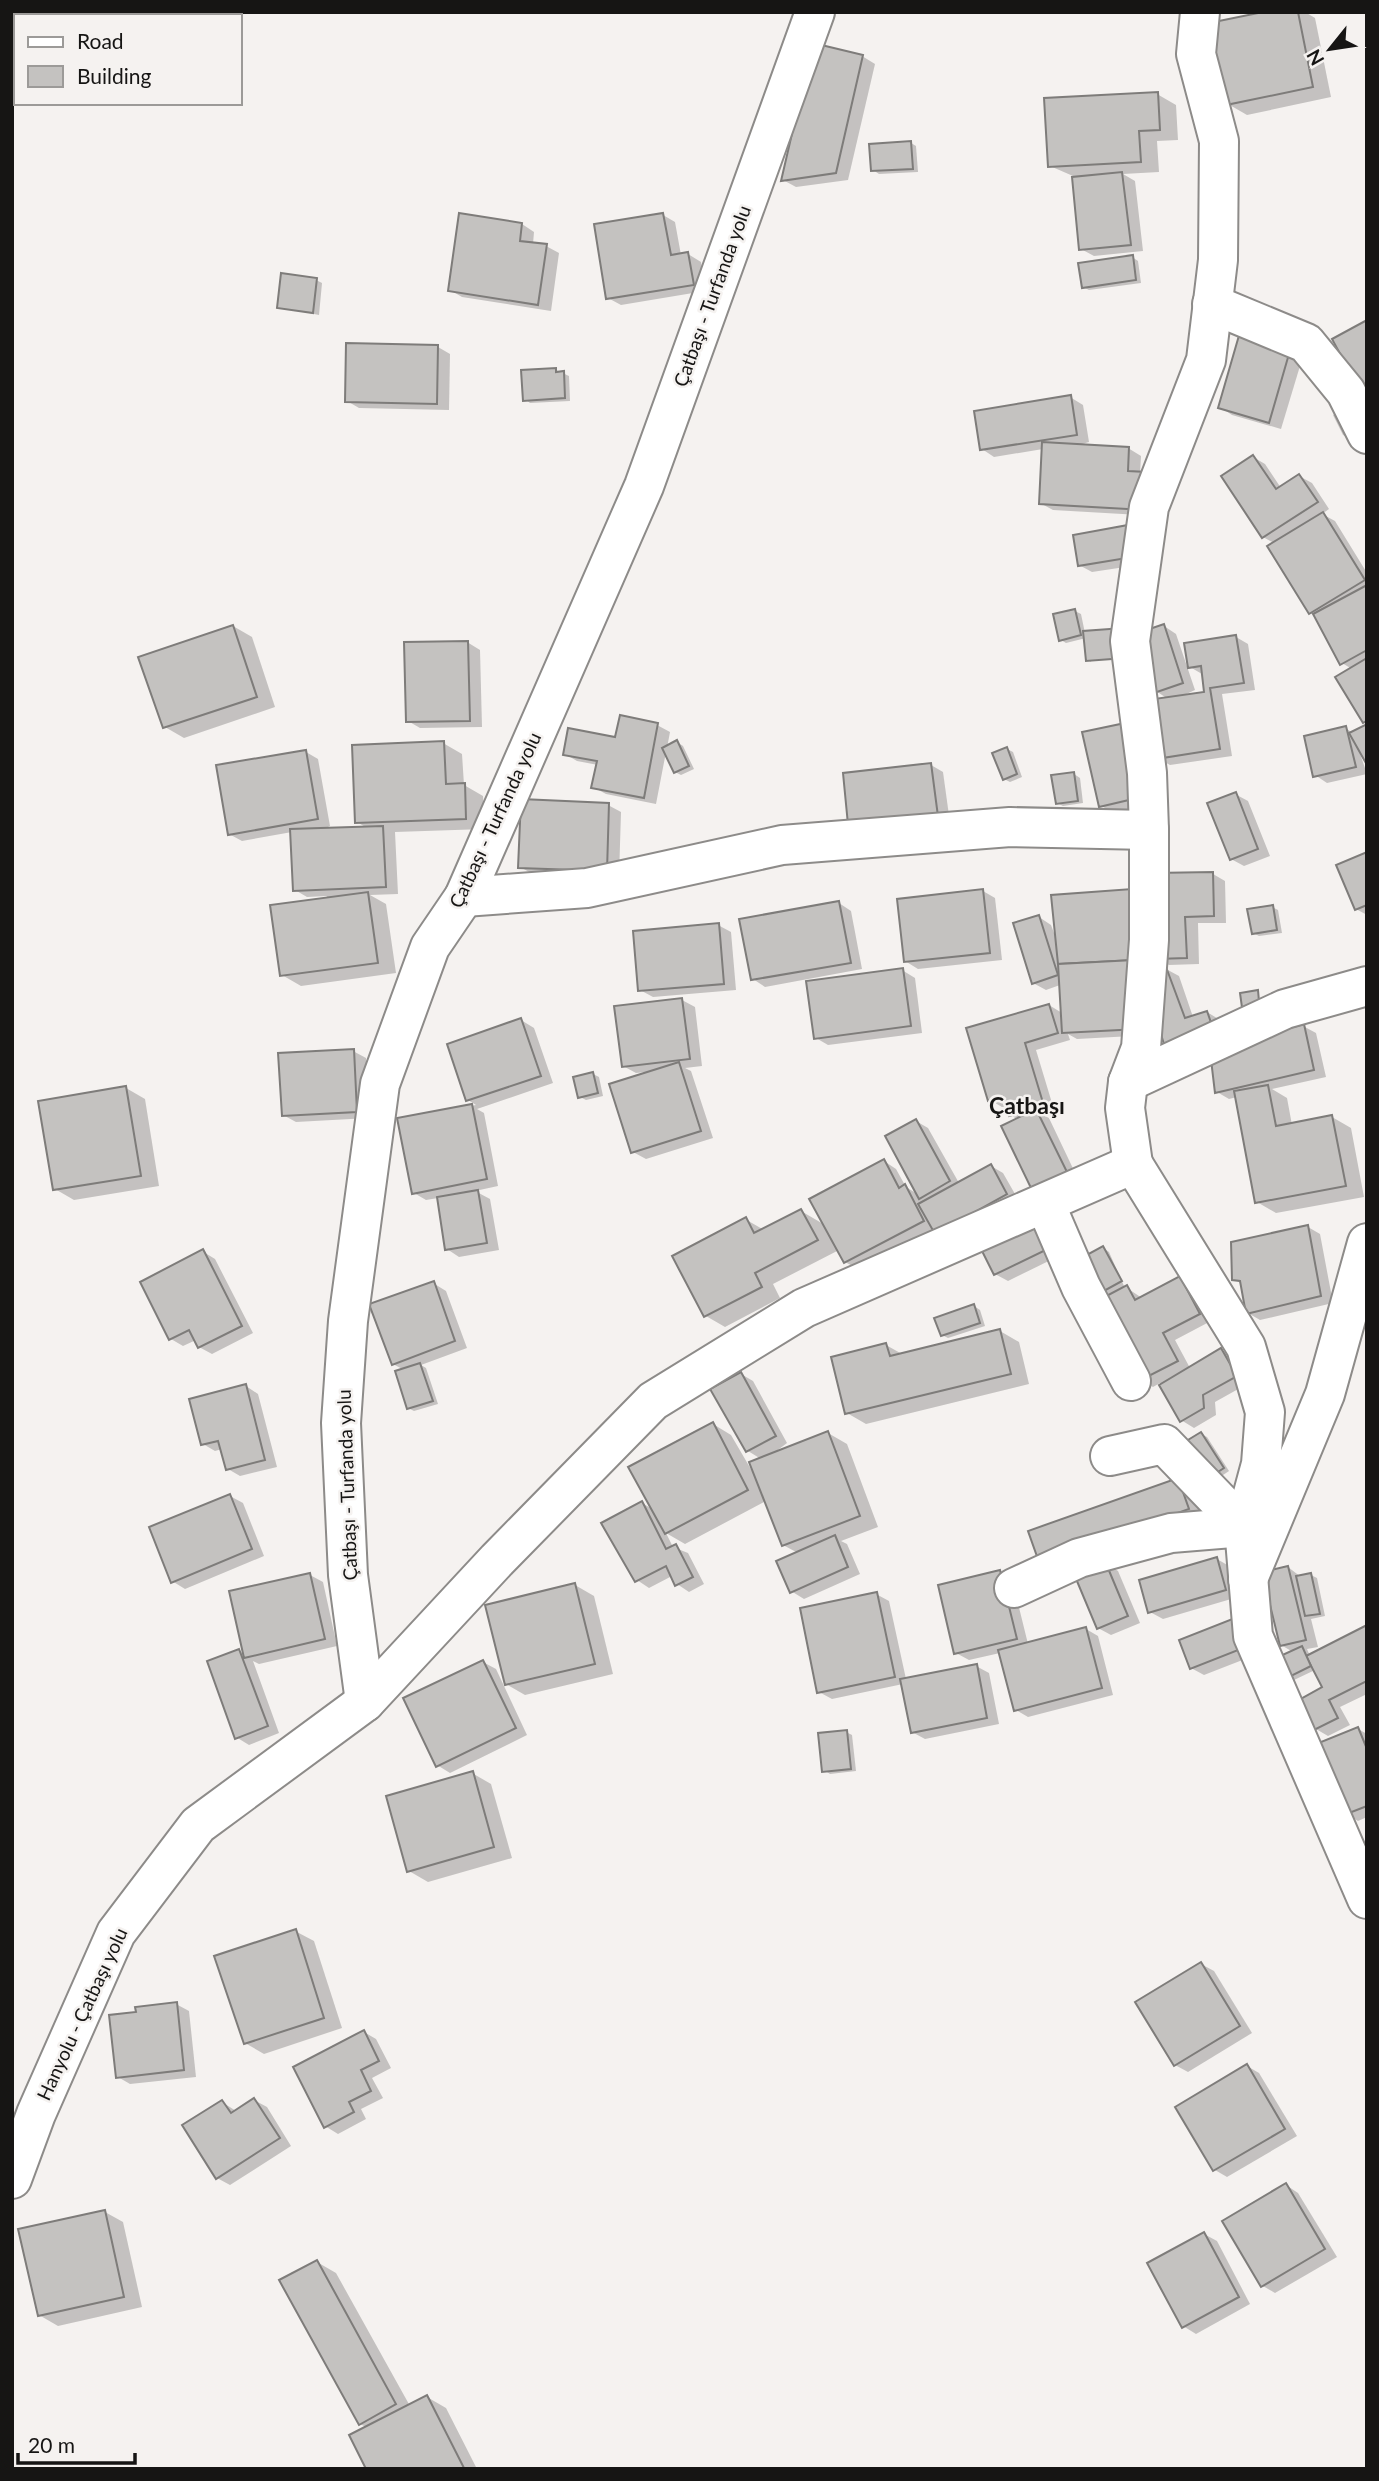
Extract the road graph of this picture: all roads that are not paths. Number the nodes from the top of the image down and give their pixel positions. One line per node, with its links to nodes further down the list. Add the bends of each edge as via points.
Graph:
1 (815, 12): 6 (street, Çatbaşı - Turfanda yolu, via 644,485)
2 (1200, 12): 3 (street, via 1196,54 1219,141 1218,260)
3 (1212, 304): 4 (street, via 1306,343 1346,392); 5 (street, via 1206,360 1149,507 1130,641 1147,773)
4 (1367, 435)
5 (1149, 830): 6 (street, via 1010,827 782,845 587,888); 8 (street, via 1149,940 1141,1048)
6 (464, 897): 17 (street, Çatbaşı - Turfanda yolu, via 430,947 380,1084 348,1321 341,1423 347,1561)
7 (1367, 986): 8 (street, via 1285,1009)
8 (1128, 1082): 9 (street, via 1125,1108)
9 (1133, 1164): 10 (street, Hanyolu - Çatbaşı yolu); 14 (street, via 1246,1347 1254,1373 1265,1412 1261,1464)
10 (1041, 1205): 12 (street, via 1050,1215); 17 (street, Hanyolu - Çatbaşı yolu, via 804,1308 653,1401)
11 (1367, 1243): 15 (street, via 1325,1394)
12 (1130, 1381)
13 (1110, 1456): 14 (street, via 1164,1444)
14 (1244, 1527): 15 (street); 16 (street, via 1171,1533 1079,1558)
15 (1248, 1579): 18 (street, via 1252,1636)
16 (1014, 1588)
17 (365, 1702): 19 (street, Hanyolu - Çatbaşı yolu, via 198,1825 116,1933)
18 (1367, 1899)
19 (12, 2179)

